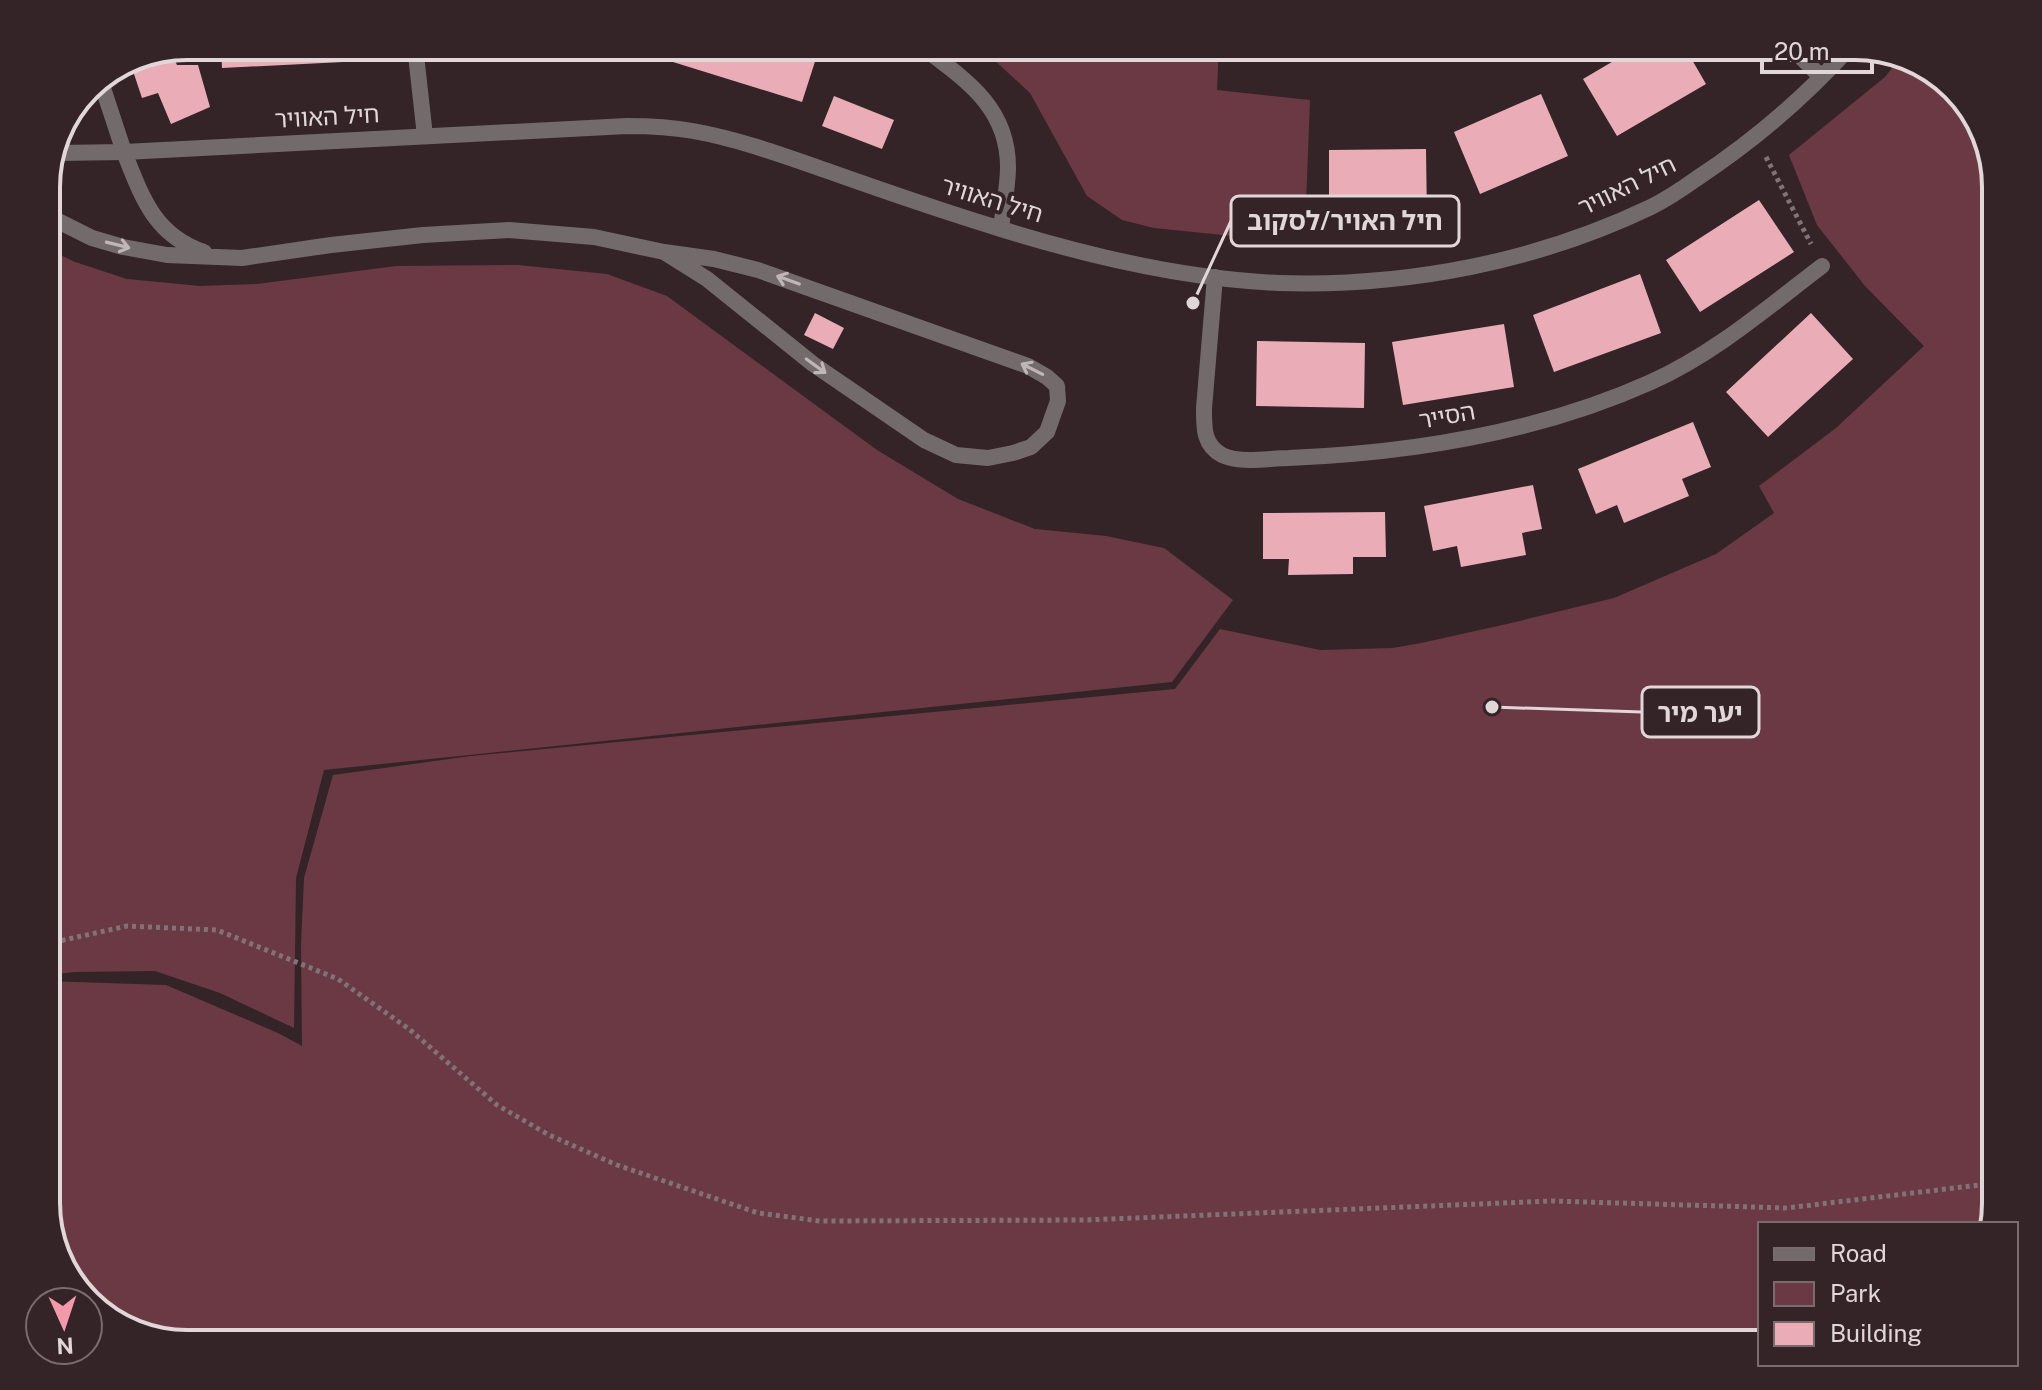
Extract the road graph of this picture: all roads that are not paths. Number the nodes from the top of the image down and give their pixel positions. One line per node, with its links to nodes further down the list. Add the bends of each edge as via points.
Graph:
1 (417, 60): 7 (street)
2 (940, 60): 11 (street, via 991,107 1004,134 1008,166)
3 (1804, 60): 5 (street)
4 (1837, 60): 5 (street, חיל האוויר)
5 (1821, 77): 15 (street, חיל האוויר, via 1756,136 1653,206 1557,245 1410,277 1331,283)
6 (104, 91): 8 (street)
7 (425, 136): 8 (street, חיל האוויר); 11 (street, חיל האוויר, via 627,126 693,131)
8 (124, 152): 9 (street, חיל האוויר); 13 (street, via 141,194 167,232)
9 (64, 153)
10 (60, 222): 13 (street, one-way to 13, via 123,247)
11 (1001, 229): 15 (street, חיל האוויר, via 1098,257)
12 (664, 252): 12 (street, one-way to 12, via 924,440 956,455 988,458 1031,447 1047,432 1058,401 1057,386 1028,366 758,270); 13 (street, via 594,237 509,230 408,236 242,258)
13 (218, 256)
14 (1822, 266): 15 (street, הסייר, via 1710,351 1599,403 1474,436 1323,456 1245,459 1224,456 1209,445 1204,429)
15 (1215, 277)

